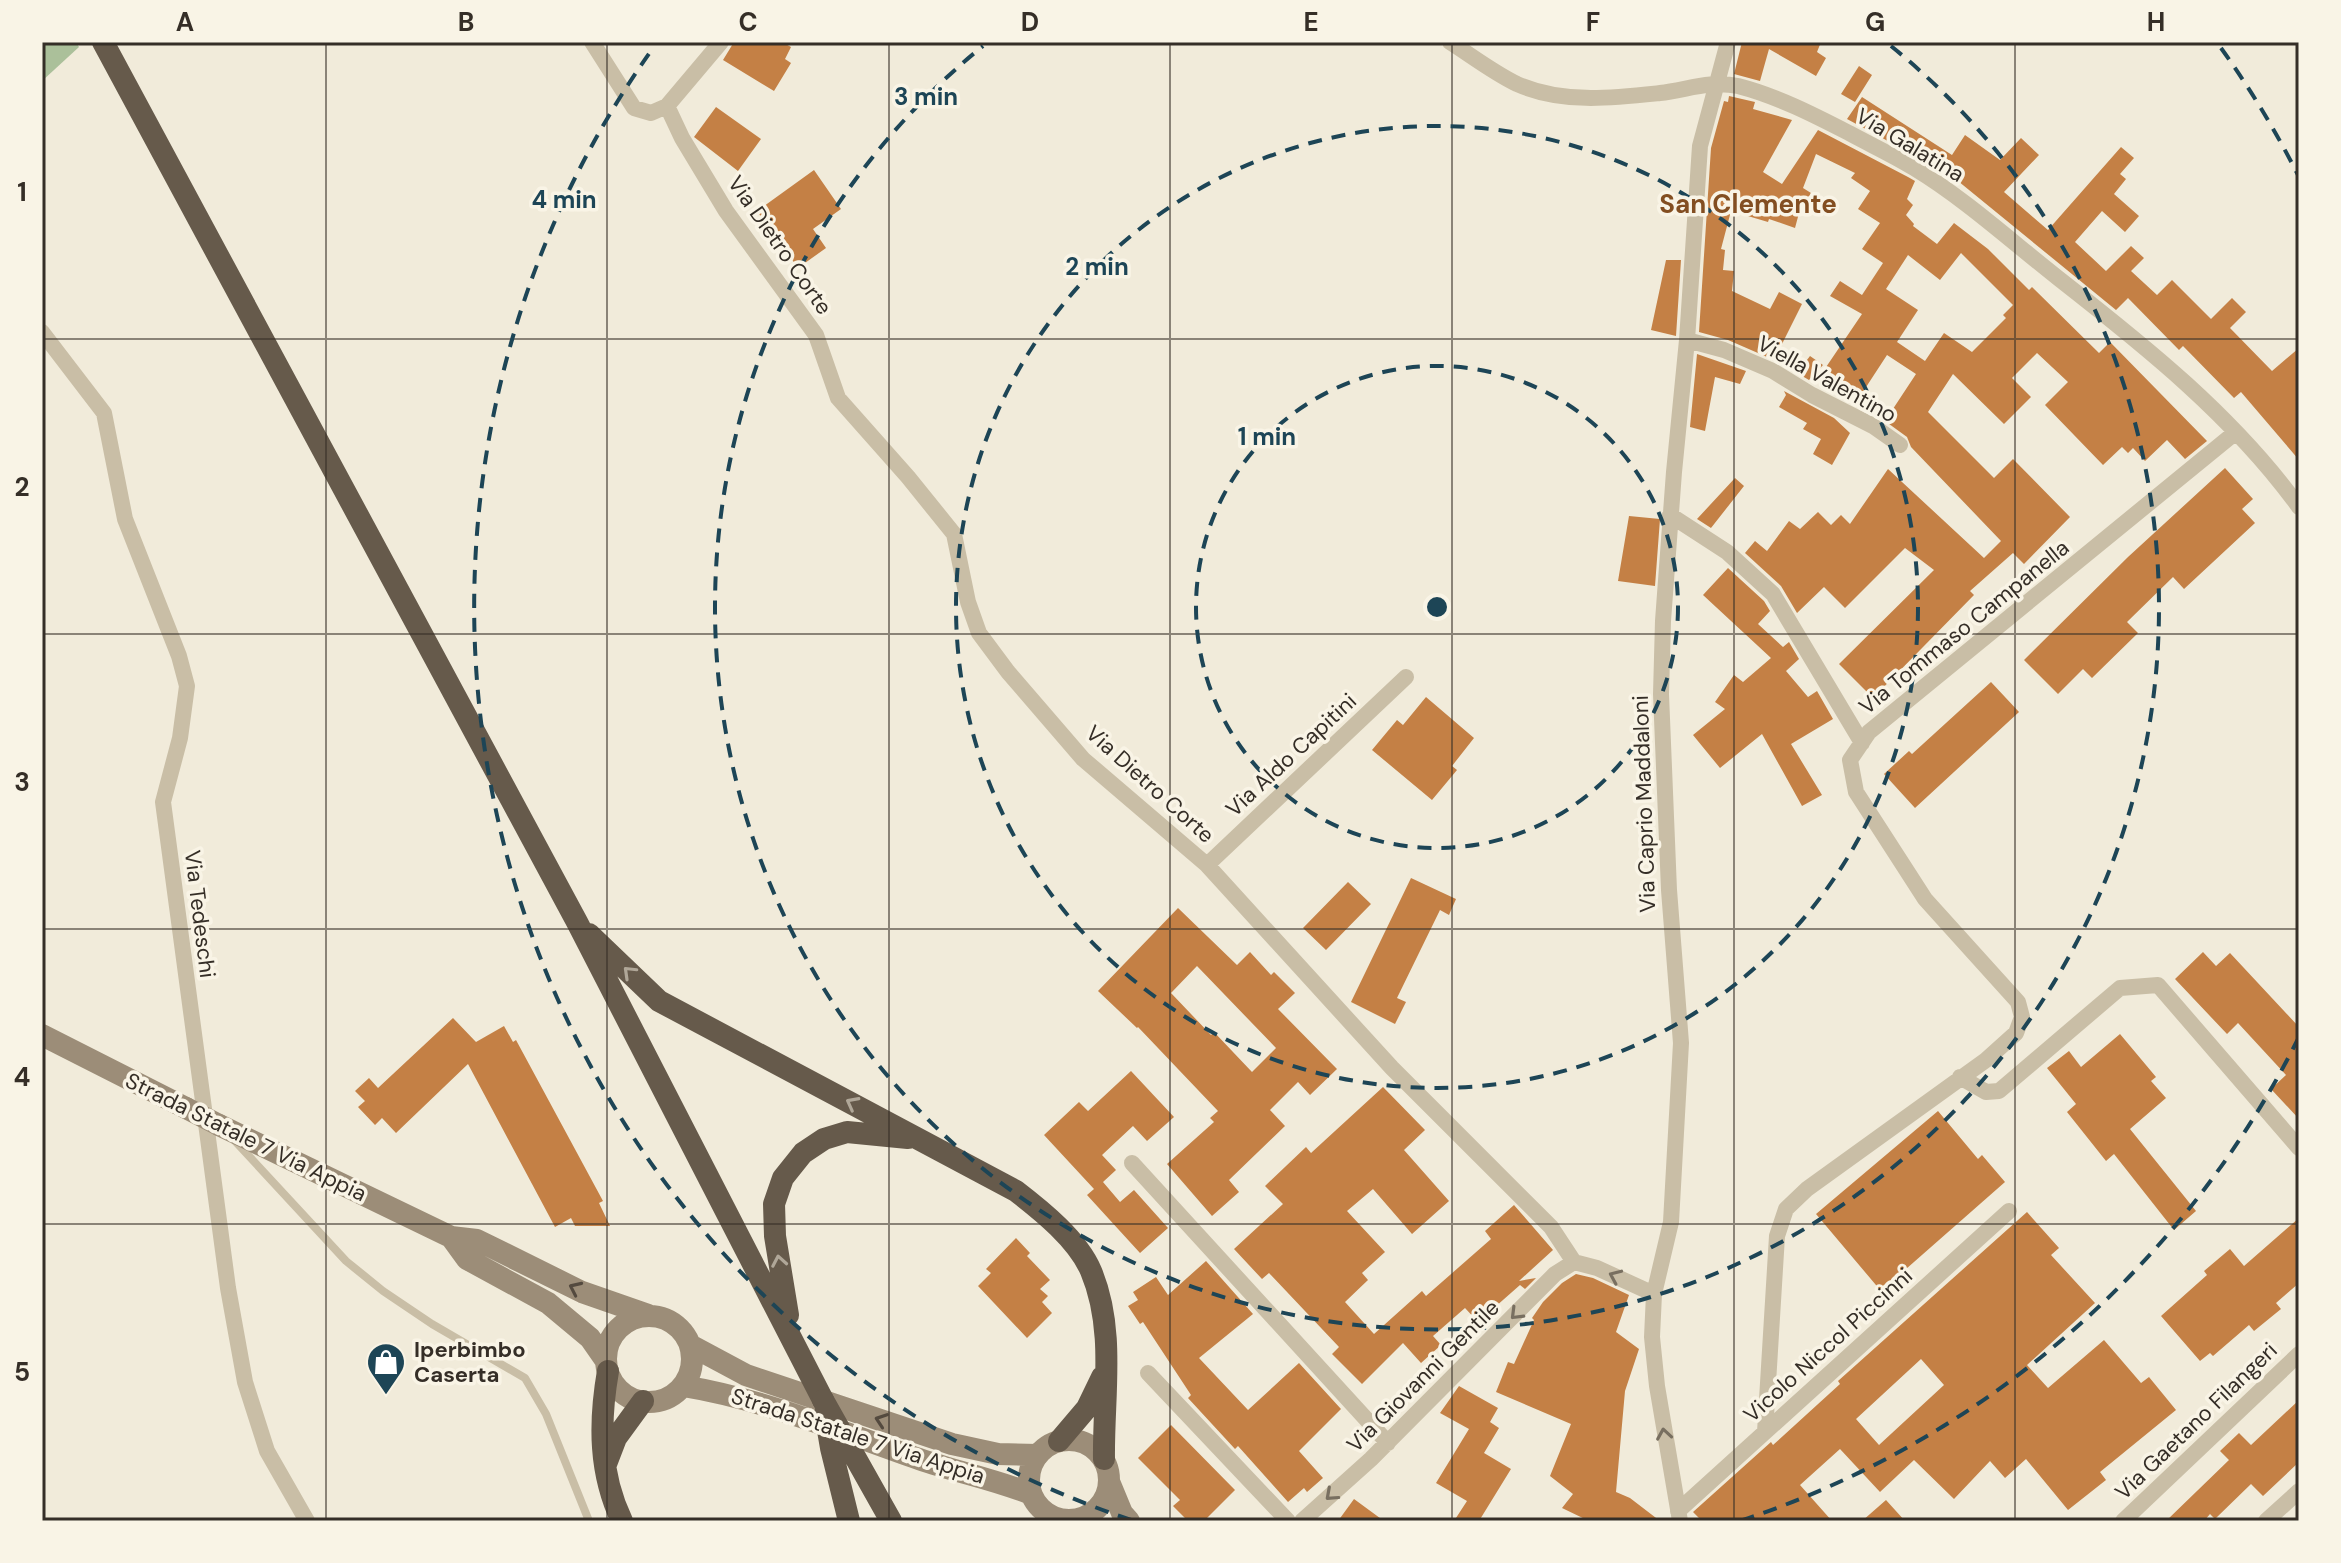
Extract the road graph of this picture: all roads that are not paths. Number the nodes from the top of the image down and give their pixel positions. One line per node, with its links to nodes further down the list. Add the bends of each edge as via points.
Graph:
1 (103, 42): 17 (highway)
2 (592, 42): 7 (street, via 634,108 651,113)
3 (721, 42): 7 (street)
4 (1450, 42): 6 (street, Via Galatina, via 1517,83 1550,95 1580,99)
5 (1728, 42): 6 (street, Via Caprio Maddaloni)
6 (1718, 84): 9 (street, Via Caprio Maddaloni, via 1700,146); 10 (street, Via Galatina, via 1810,112 1914,168 2126,331)
7 (667, 106): 16 (street, Via Dietro Corte, via 726,211 816,335 838,398 954,534 979,633 1083,759)
8 (42, 332): 49 (street, Via Tedeschi, via 104,413 125,519 187,686 163,802 228,1288 245,1382 267,1451)
9 (1687, 340): 11 (street, Viella Valentino, via 1773,371); 13 (street, Via Caprio Maddaloni)
10 (2236, 432): 12 (street, Via Galatina); 15 (street, Via Tommaso Campanella)
11 (1900, 445)
12 (2299, 507)
13 (1670, 515): 15 (street, via 1727,552 1773,594); 27 (street, Via Caprio Maddaloni, via 1661,694 1681,1043 1671,1222)
14 (1406, 677): 16 (street, Via Aldo Capitini)
15 (1862, 743): 19 (street, Via Tommaso Campanella, via 1850,760 1856,792 1925,899 2018,1002 2022,1017 2016,1033)
16 (1207, 865): 26 (street, Via Dietro Corte, via 1382,1058 1551,1227)
17 (577, 922): 21 (highway, one-way to 17, via 659,1001); 29 (highway)
18 (42, 1035): 20 (main road, Strada Statale 7 Via Appia, bridge)
19 (1953, 1082): 22 (street, via 1999,1091 2120,988 2158,985); 38 (street, Via Tommaso Campanella, via 1786,1209 1777,1236)
20 (219, 1125): 25 (main road, Strada Statale 7 Via Appia); 50 (lane, via 346,1261 432,1324 525,1378 546,1414)
21 (921, 1140): 29 (highway, one-way to 21, via 775,1236 774,1204 783,1178 803,1153 847,1132); 32 (highway, via 1016,1191 1048,1216 1091,1269)
22 (2299, 1148)
23 (1132, 1163): 40 (street)
24 (2009, 1211): 38 (street, Vicolo Niccol Piccinni)
25 (451, 1237): 28 (main road, Strada Statale 7 Via Appia, one-way to 25, via 582,1292 477,1240); 33 (main road, Strada Statale 7 Via Appia, via 467,1259 548,1303 590,1338)
26 (1574, 1262): 27 (street, one-way to 26); 40 (street, Via Giovanni Gentile, one-way to 40, via 1555,1274)
27 (1654, 1294): 47 (street, Via Caprio Maddaloni, one-way to 27, via 1657,1386)
28 (648, 1315): 30 (main road, Strada Statale 7 Via Appia, via 674,1323); 33 (main road, via 617,1329)
29 (792, 1338): 36 (highway)
30 (690, 1345): 35 (main road, via 692,1366); 41 (main road, Strada Statale 7 Via Appia, one-way to 30, via 998,1454 952,1444 746,1375)
31 (2299, 1354): 57 (street, Via Gaetano Filangeri)
32 (1107, 1365): 39 (highway, via 1087,1408); 42 (highway)
33 (607, 1366): 37 (main road, Strada Statale 7 Via Appia, via 621,1391); 43 (highway)
34 (1148, 1373): 55 (street)
35 (683, 1386): 37 (main road, via 658,1401); 46 (main road, Strada Statale 7 Via Appia, via 737,1396)
36 (823, 1400): 52 (highway, bridge); 53 (highway, bridge)
37 (643, 1401): 43 (highway, via 616,1438)
38 (1765, 1432): 47 (street, Vicolo Niccol Piccinni)
39 (1059, 1441): 41 (main road); 42 (main road, via 1089,1445)
40 (1388, 1443): 56 (street, Via Giovanni Gentile, one-way to 56)
41 (1038, 1455): 46 (main road, via 1029,1480)
42 (1104, 1459): 44 (main road)
43 (604, 1469): 51 (highway)
44 (1110, 1484): 48 (main road, Strada Statale 7 Via Appia, via 1098,1508); 54 (main road)
45 (2299, 1491): 58 (street)
46 (1031, 1494): 48 (main road, Strada Statale 7 Via Appia, via 1048,1515)
47 (1679, 1516)
48 (1076, 1520)
49 (307, 1521)
50 (589, 1521)
51 (622, 1521)
52 (849, 1521)
53 (891, 1521)
54 (1129, 1521)
55 (1288, 1521)
56 (1302, 1521)
57 (2123, 1521)
58 (2266, 1521)

